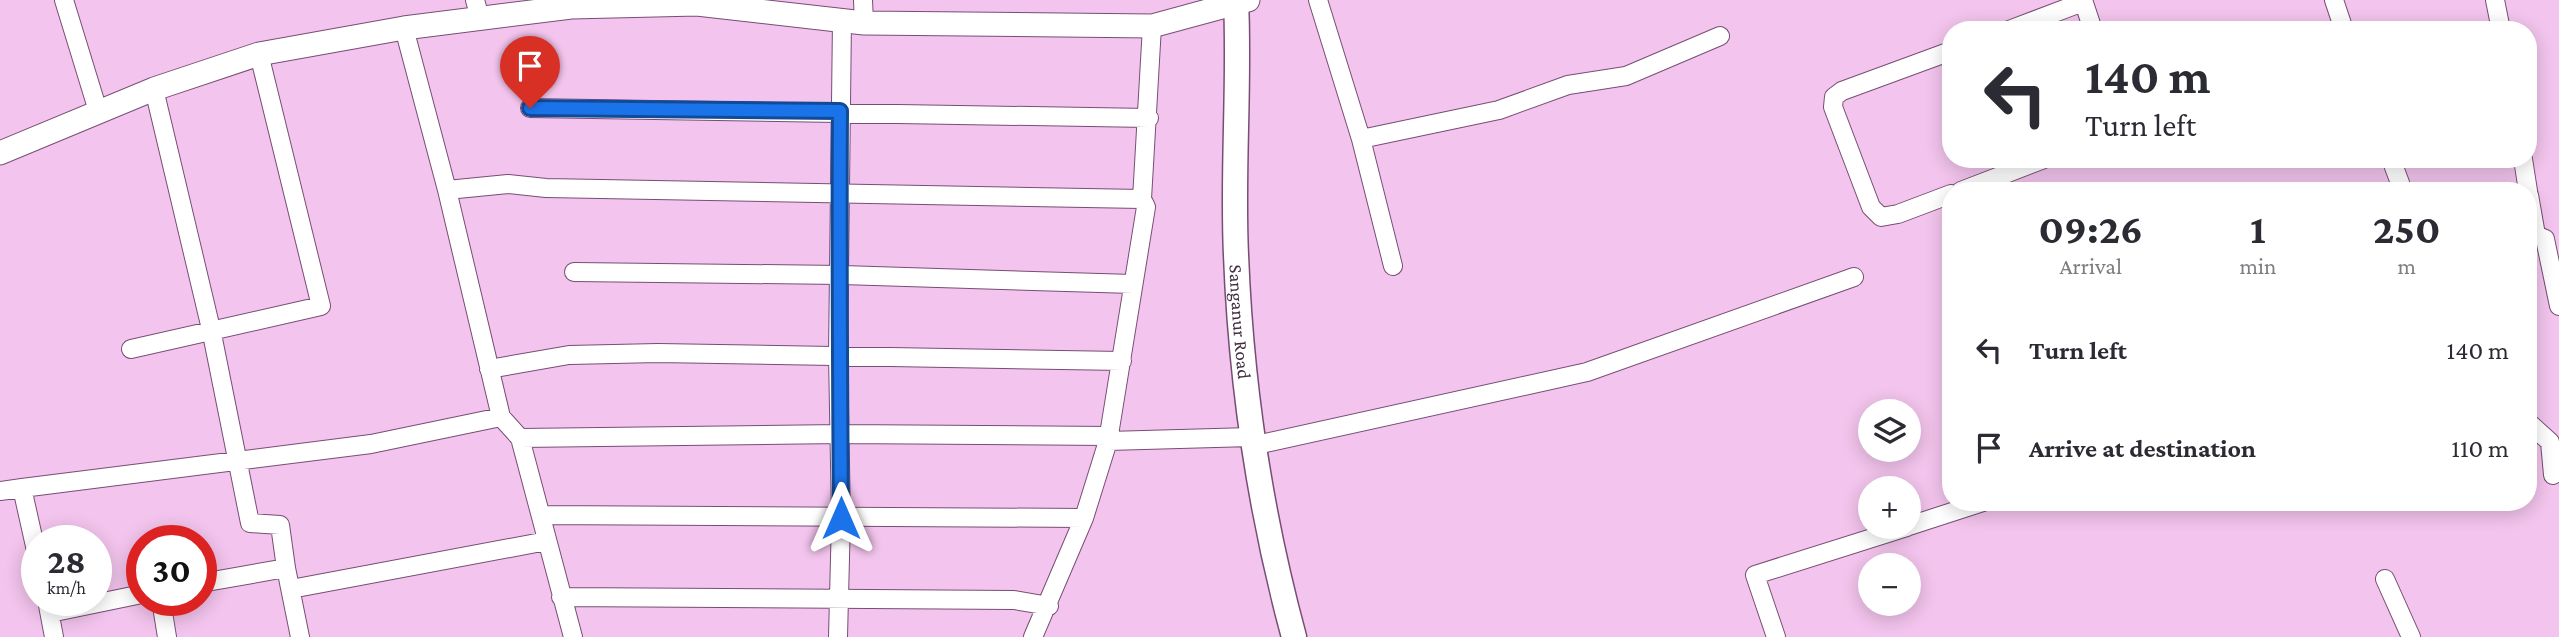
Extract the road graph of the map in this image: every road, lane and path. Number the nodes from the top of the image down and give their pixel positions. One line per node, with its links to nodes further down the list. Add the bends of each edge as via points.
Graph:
1 (64, 0): 24 (street)
2 (863, 0): 16 (street)
3 (1318, 0): 27 (street)
4 (2334, 0): 14 (street)
5 (2496, 0): 15 (street)
6 (1240, 1): 17 (street); 52 (main road, Sanganur Road, via 1236,255)
7 (2083, 1): 12 (street); 13 (street)
8 (697, 2): 9 (street); 10 (street)
9 (570, 3): 11 (street)
10 (774, 6): 16 (street)
11 (477, 9): 18 (street)
12 (2032, 21)
13 (2090, 21)
14 (2341, 21)
15 (2500, 21)
16 (853, 22): 17 (street); 25 (street)
17 (1152, 26): 26 (street)
18 (404, 28): 20 (street); 31 (street)
19 (1720, 36): 27 (street, via 1626,76 1568,85 1500,110)
20 (258, 54): 22 (street); 42 (street, via 321,306)
21 (1942, 54): 33 (street, via 1842,91 1834,97 1833,107 1871,207 1881,217)
22 (155, 89): 24 (street); 42 (street)
23 (530, 108): 25 (street)
24 (97, 111): 28 (street)
25 (840, 111): 26 (street); 32 (street)
26 (1149, 118): 34 (street)
27 (1361, 139): 36 (street)
28 (0, 153)
29 (2021, 168): 30 (street)
30 (1984, 182)
31 (447, 190): 32 (street, via 508,184); 46 (street)
32 (839, 191): 34 (street); 38 (street)
33 (1942, 197)
34 (1142, 199): 40 (street, via 1146,207)
35 (2537, 235): 41 (street, via 2545,239)
36 (1393, 267)
37 (574, 272): 38 (street)
38 (842, 275): 40 (street); 44 (street)
39 (1854, 277): 52 (street, via 1587,372)
40 (1133, 284): 45 (street)
41 (2559, 306)
42 (211, 330): 43 (street); 53 (street)
43 (131, 349)
44 (838, 355): 45 (street); 46 (street, via 582,355); 49 (street)
45 (1122, 361): 51 (street)
46 (489, 369): 47 (street)
47 (501, 417): 50 (street); 53 (street, via 371,444)
48 (2537, 430): 54 (street, via 2550,442)
49 (841, 434): 50 (street); 51 (street); 59 (street)
50 (520, 438): 58 (street)
51 (1109, 439): 52 (street); 60 (street)
52 (1252, 441): 80 (main road, Sanganur Road, via 1276,572)
53 (239, 463): 55 (street); 65 (street, via 250,523 279,525)
54 (2553, 475)
55 (22, 488): 56 (street); 62 (street)
56 (0, 491)
57 (1955, 511): 61 (street)
58 (541, 515): 59 (street); 64 (street)
59 (841, 518): 60 (street); 70 (street)
60 (1084, 518): 71 (street)
61 (1921, 522)
62 (30, 525)
63 (1867, 539): 81 (street, via 1755,575)
64 (547, 541): 68 (street); 69 (street)
65 (286, 568): 67 (street); 68 (street)
66 (2385, 579): 82 (street)
67 (217, 580)
68 (291, 589): 76 (street)
69 (561, 597): 70 (street); 77 (street)
70 (838, 600): 71 (street, via 1014,600); 78 (street)
71 (1049, 606): 79 (street)
72 (50, 616): 74 (street)
73 (164, 616): 75 (street)
74 (54, 637)
75 (167, 637)
76 (300, 637)
77 (573, 637)
78 (838, 637)
79 (1033, 637)
80 (1294, 637)
81 (1776, 637)
82 (2411, 637)

